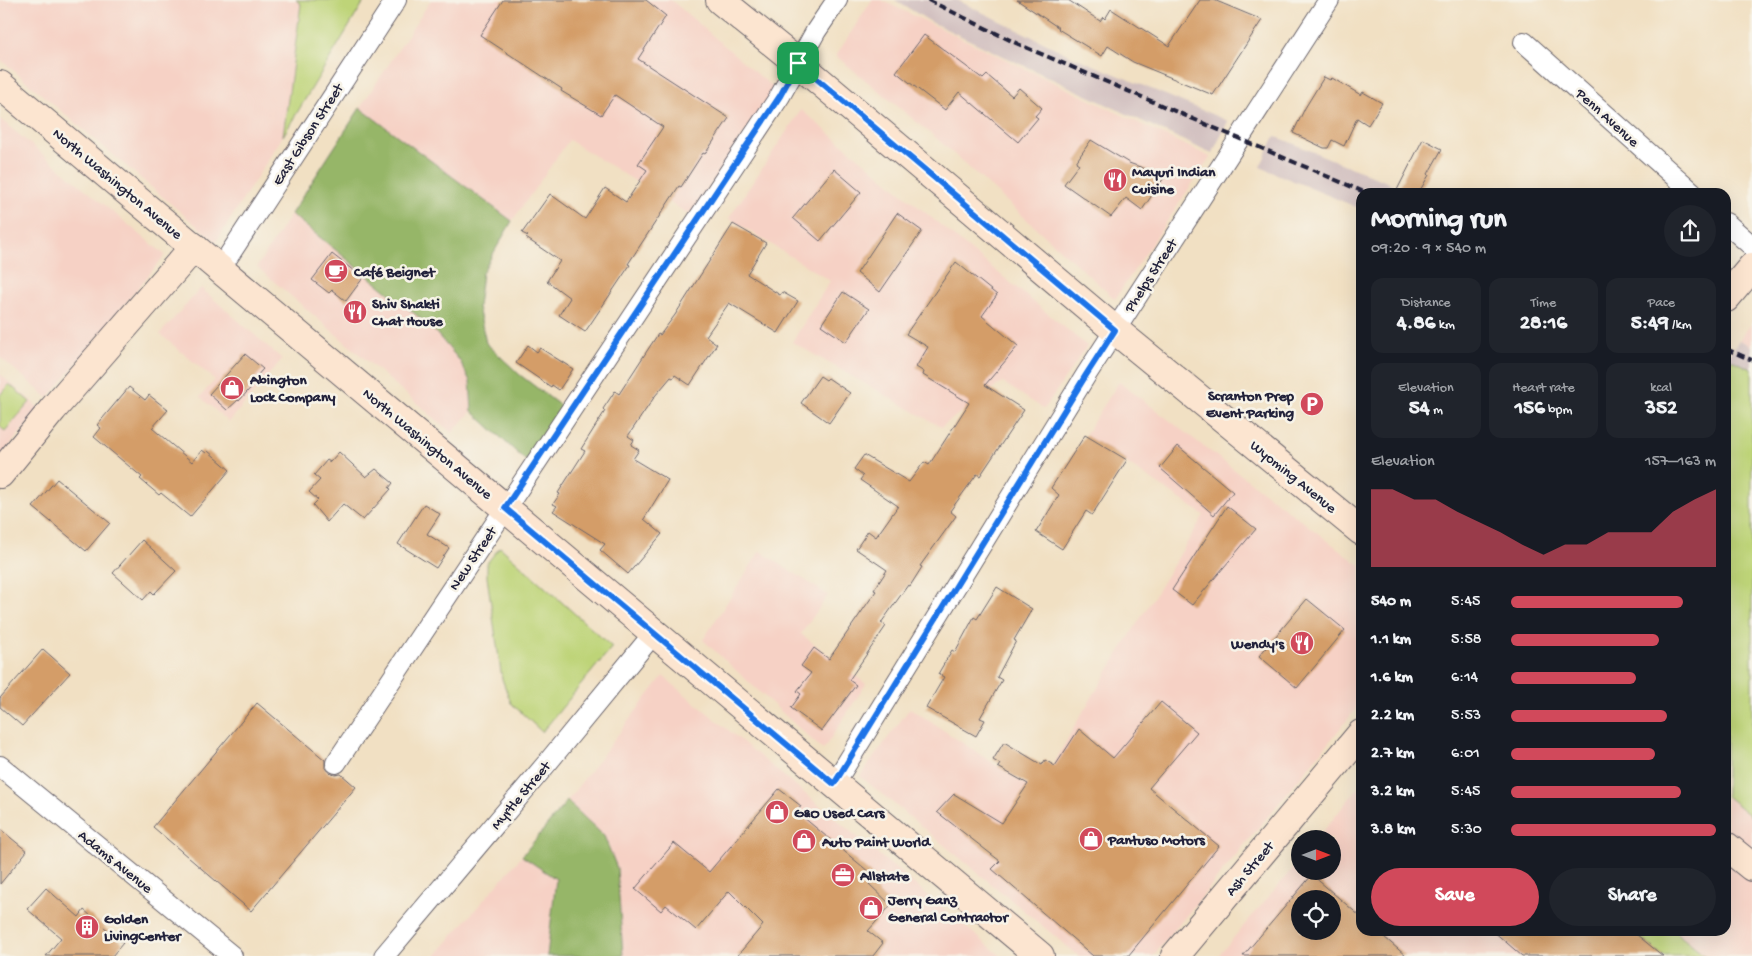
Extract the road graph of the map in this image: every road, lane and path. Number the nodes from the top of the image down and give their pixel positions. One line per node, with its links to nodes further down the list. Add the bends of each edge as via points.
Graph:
1 (396, 0): 13 (street, East Gibson Street)
2 (720, 0): 6 (street, Wyoming Avenue)
3 (837, 0): 6 (street, New Street)
4 (1329, 0): 15 (street, Phelps Street)
5 (1524, 42): 8 (street, Penn Avenue)
6 (798, 63): 15 (street, Wyoming Avenue); 17 (street, New Street, via 780,96)
7 (0, 85): 11 (street, North Washington Avenue)
8 (1688, 188)
9 (1731, 227): 10 (street)
10 (1752, 246)
11 (194, 247): 13 (street, North Washington Avenue); 16 (street)
12 (1752, 267): 14 (street)
13 (220, 269): 17 (street, North Washington Avenue)
14 (1731, 292)
15 (1115, 330): 18 (street, Wyoming Avenue); 23 (street, Phelps Street)
16 (0, 474)
17 (505, 508): 19 (street, North Washington Avenue); 21 (street, New Street)
18 (1356, 527)
19 (654, 633): 23 (street, North Washington Avenue); 27 (street, Myrtle Street)
20 (1356, 740): 29 (street, Ash Street)
21 (336, 763)
22 (0, 766): 26 (street, Adams Avenue)
23 (834, 784): 28 (street, North Washington Avenue)
24 (1731, 850): 25 (street)
25 (1752, 867)
26 (232, 956)
27 (384, 956)
28 (1040, 956)
29 (1175, 956)

